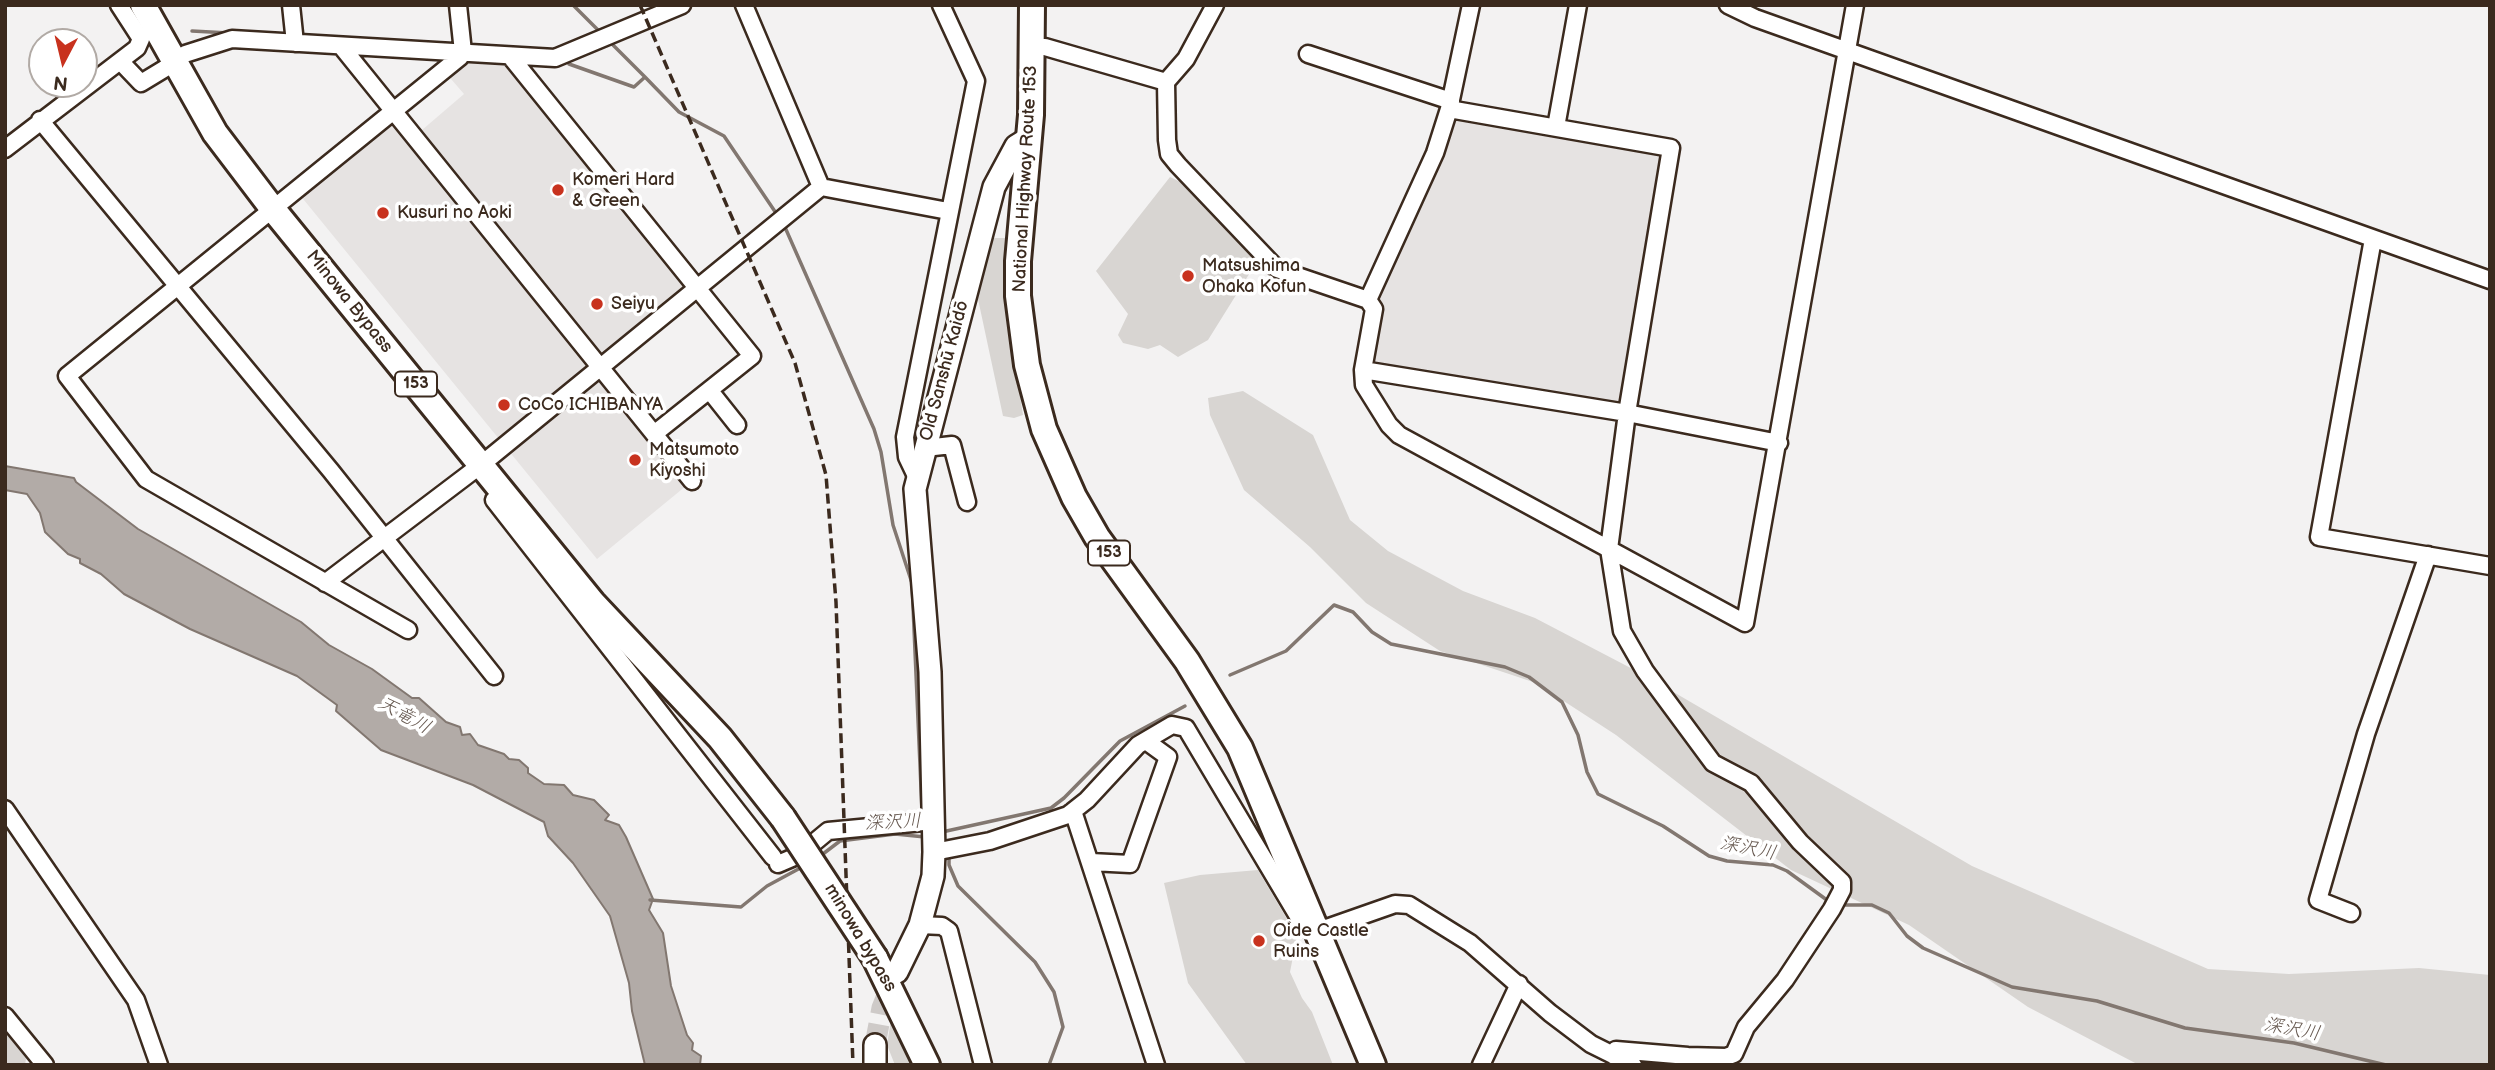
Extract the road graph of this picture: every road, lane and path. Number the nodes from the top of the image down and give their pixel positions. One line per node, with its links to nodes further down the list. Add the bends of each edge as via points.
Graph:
1 (119, 5): 23 (street, via 141,39)
2 (144, 5): 22 (highway, Minowa Bypass / 153)
3 (161, 5): 22 (highway, Minowa Bypass / 153)
4 (291, 5): 15 (street)
5 (458, 5): 18 (street)
6 (682, 5): 21 (street, via 555,58)
7 (744, 5): 31 (street)
8 (941, 5): 33 (street, via 976,81)
9 (1032, 5): 17 (highway, National Highway Route 153 / 153)
10 (1215, 5): 24 (street, via 1186,59)
11 (1471, 5): 25 (street)
12 (1578, 5): 28 (street)
13 (1728, 5): 19 (street)
14 (1855, 5): 19 (street)
15 (294, 38): 16 (street); 22 (street, via 232,40)
16 (341, 46): 18 (street); 26 (street)
17 (1033, 47): 24 (street); 29 (highway, National Highway Route 153 / 153)
18 (463, 48): 21 (street); 26 (street)
19 (1847, 50): 34 (street); 45 (street)
20 (1308, 54): 25 (street)
21 (510, 56): 37 (street)
22 (179, 58): 23 (street, via 141,83); 32 (highway, Minowa Bypass / 153)
23 (120, 61): 27 (street)
24 (1166, 82): 38 (street, via 1167,141 1178,165 1277,269)
25 (1450, 105): 28 (street); 38 (street, via 1435,153)
26 (394, 111): 32 (street); 39 (street)
27 (40, 120): 30 (street); 36 (street)
28 (1556, 127): 42 (street, via 1671,148)
29 (1029, 138): 46 (main road, Old Sanshū Kaidō, via 1016,146 994,187); 66 (highway, National Highway Route 153 / 153, via 1018,296 1027,365 1044,429 1097,537 1187,661 1240,748)
30 (5, 149)
31 (821, 187): 33 (street); 37 (street)
32 (277, 204): 36 (street); 47 (highway, Minowa Bypass / 153)
33 (948, 211): 48 (street, via 905,437 907,457)
34 (2373, 239): 35 (street); 53 (street, via 2319,537)
35 (2490, 280)
36 (177, 284): 51 (street); 55 (street, via 67,376 146,479)
37 (695, 288): 39 (street); 41 (street, via 752,356)
38 (1368, 300): 40 (street, via 1374,309)
39 (599, 368): 44 (street); 47 (street)
40 (1363, 370): 42 (street); 52 (street, via 1364,385 1399,435)
41 (710, 391): 43 (street); 44 (street)
42 (1627, 413): 45 (street); 52 (street)
43 (737, 425)
44 (654, 434): 49 (street)
45 (1779, 443): 52 (street, via 1745,623)
46 (925, 448): 48 (main road, Old Sanshū Kaidō); 50 (street, via 952,445)
47 (482, 463): 51 (street); 61 (highway, Minowa Bypass / 153, via 718,730); 62 (street, via 775,860 799,855 828,831)
48 (917, 478): 62 (main road, Old Sanshū Kaidō, via 914,513 926,618)
49 (692, 481)
50 (967, 502)
51 (385, 540): 55 (street); 57 (street)
52 (1609, 549): 70 (street, via 1622,631 1644,671 1713,763 1751,783 1800,842 1842,882 1835,903 1785,980 1746,1027 1734,1054 1688,1056 1616,1050)
53 (2428, 555): 54 (street); 64 (street, via 2366,734 2318,900)
54 (2490, 566)
55 (325, 583): 56 (street)
56 (408, 629)
57 (494, 676)
58 (1142, 743): 60 (street); 63 (street, via 1168,757 1130,864); 66 (street, via 1171,725 1186,728 1305,928)
59 (5, 809): 72 (street, via 132,993)
60 (1073, 811): 62 (street, via 1047,825); 63 (street)
61 (783, 818): 73 (highway, minowa bypass / 153, bridge, via 875,958)
62 (934, 837): 65 (main road, Old Sanshū Kaidō, via 933,876)
63 (1091, 862): 75 (street)
64 (2351, 913)
65 (920, 925): 67 (main road, Old Sanshū Kaidō); 74 (street, via 949,931)
66 (1318, 932): 68 (street, via 1395,904 1409,905 1470,943); 76 (highway, National Highway Route 153 / 153)
67 (897, 972)
68 (1519, 984): 70 (street, via 1550,1013); 77 (street)
69 (5, 1016): 71 (street)
70 (1614, 1056): 78 (street)
71 (44, 1065)
72 (159, 1065)
73 (927, 1065)
74 (983, 1065)
75 (1156, 1065)
76 (1373, 1065)
77 (1480, 1065)
78 (1633, 1065)

